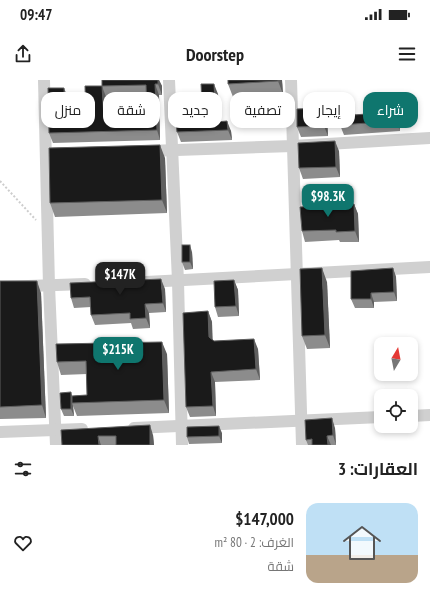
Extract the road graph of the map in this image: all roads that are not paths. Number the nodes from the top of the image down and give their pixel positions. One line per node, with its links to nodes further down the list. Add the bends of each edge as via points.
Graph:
1 (44, 80): 9 (street)
2 (169, 80): 6 (street)
3 (291, 80): 5 (street)
4 (430, 138): 5 (street)
5 (293, 146): 6 (street); 11 (street)
6 (172, 150): 7 (street); 12 (street)
7 (133, 151)
8 (78, 153): 9 (street)
9 (46, 154): 15 (street)
10 (430, 267): 11 (street)
11 (297, 275): 12 (street); 20 (street)
12 (178, 281): 13 (street); 21 (street)
13 (132, 282)
14 (94, 284): 15 (street)
15 (49, 286): 16 (street); 24 (street)
16 (0, 287)
17 (430, 415): 18 (street)
18 (418, 416)
19 (374, 418): 20 (street)
20 (301, 421): 21 (street); 28 (street)
21 (182, 427): 22 (street); 27 (street)
22 (119, 428)
23 (95, 429): 24 (street)
24 (56, 430): 25 (street); 26 (street)
25 (0, 432)
26 (56, 445)
27 (182, 445)
28 (302, 445)

